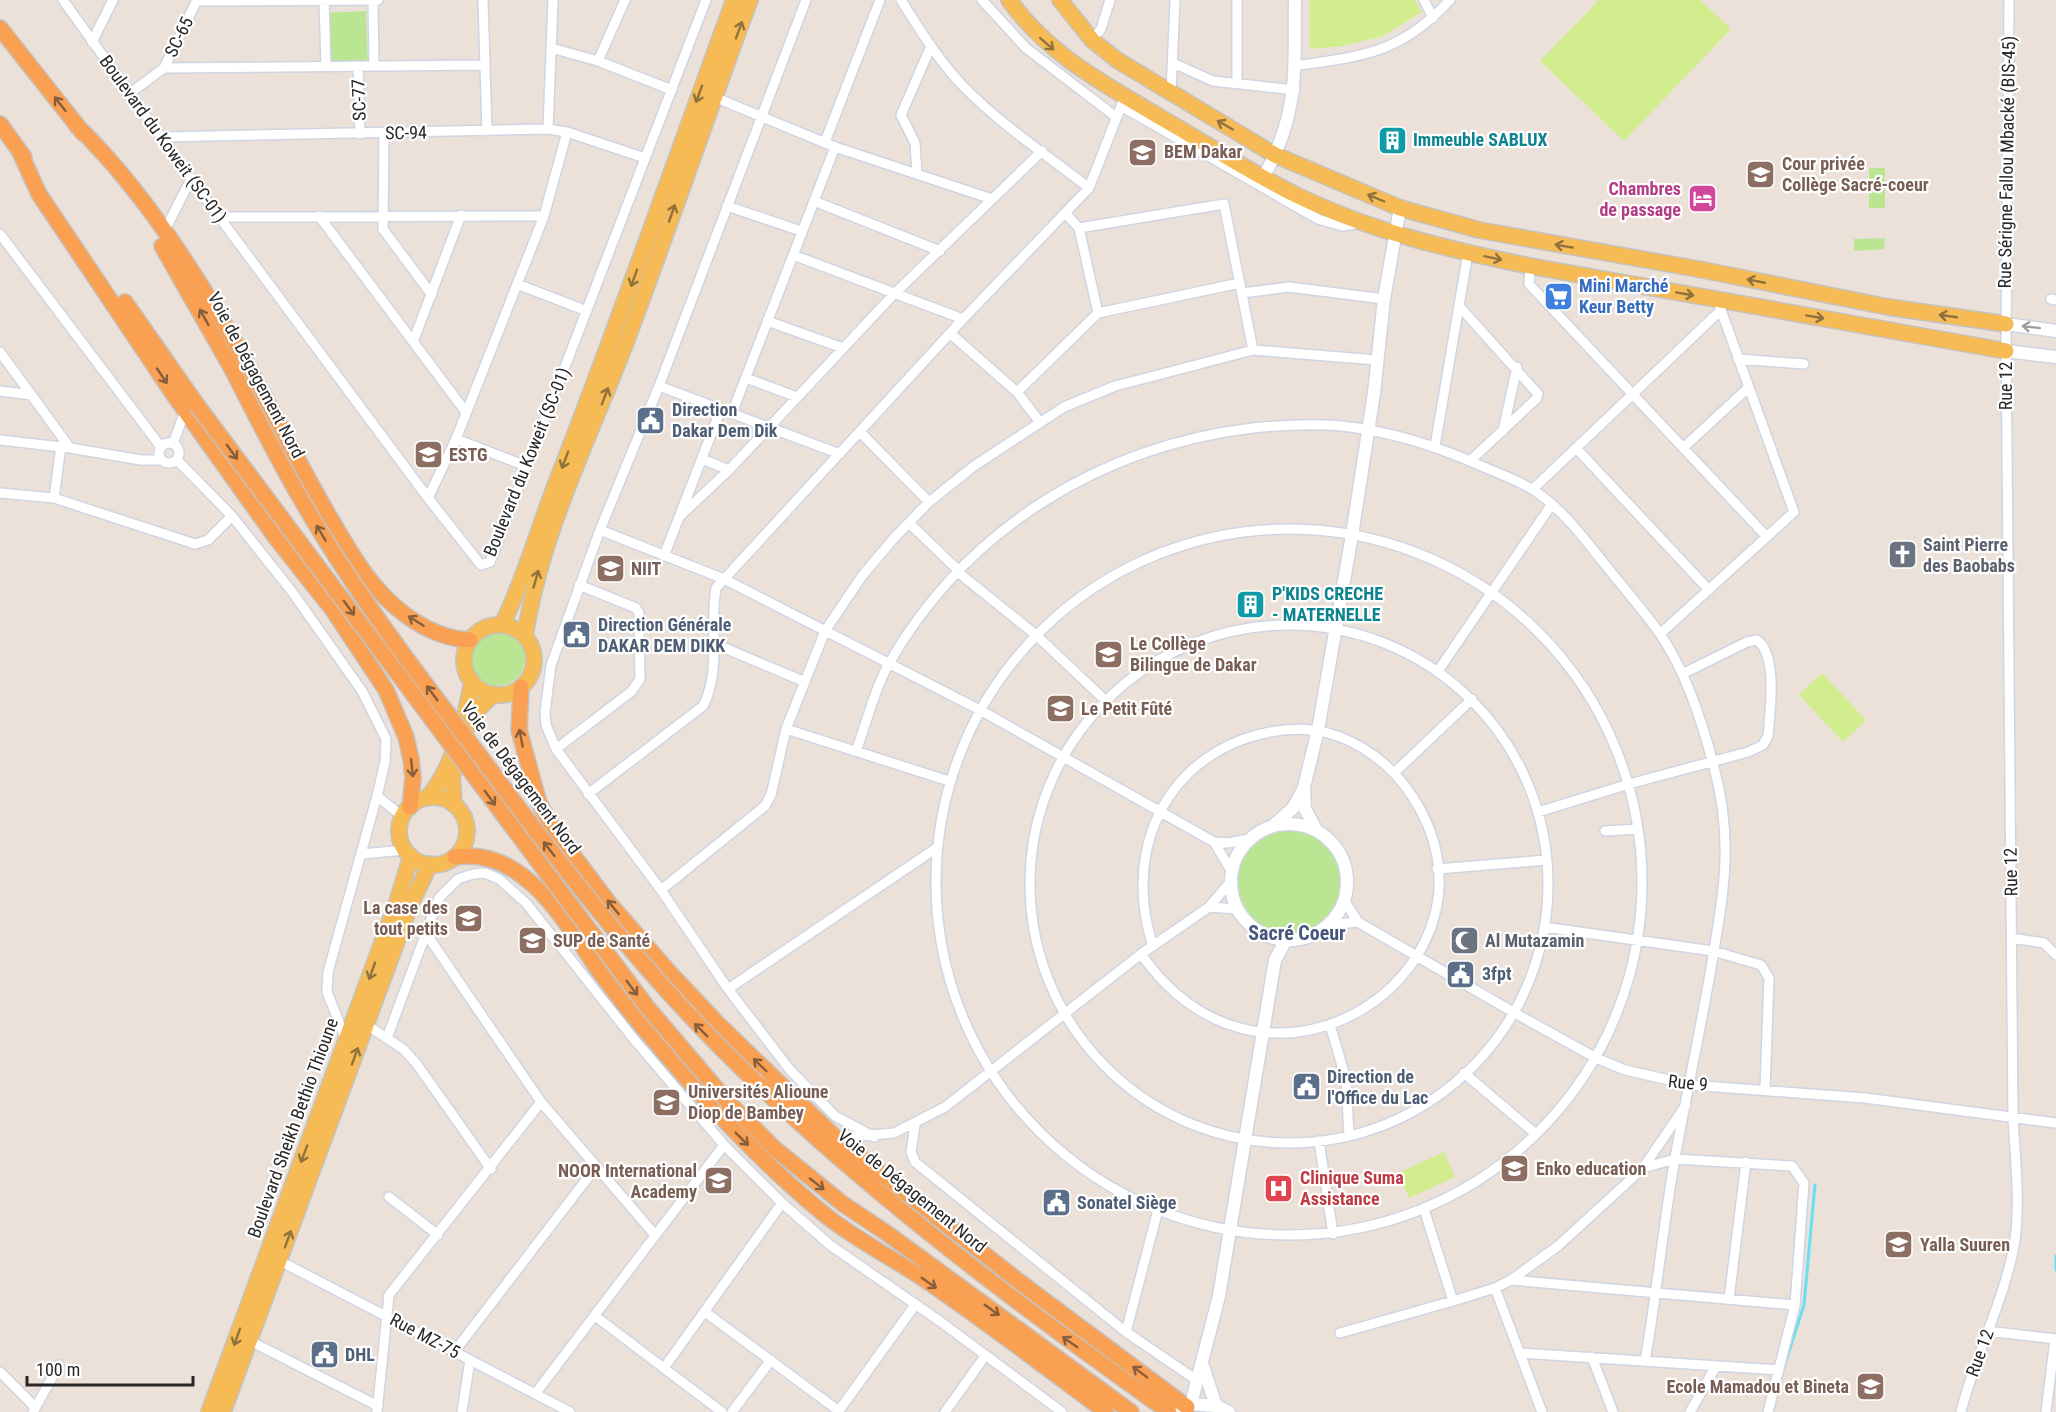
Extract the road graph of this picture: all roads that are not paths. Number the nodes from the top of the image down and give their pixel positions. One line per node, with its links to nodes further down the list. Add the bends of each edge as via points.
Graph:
1 (63, 0): 29 (street, Boulevard du Koweit (SC-01))
2 (113, 0): 29 (street)
3 (324, 0): 4 (street); 25 (street); 35 (street)
4 (374, 0): 5 (street); 37 (street)
5 (378, 0)
6 (483, 0): 34 (street)
7 (553, 0): 31 (street)
8 (625, 0): 32 (street)
9 (706, 0): 41 (street, Boulevard du Koweit (SC-01))
10 (734, 0): 160 (main road, one-way to 160, via 608,351)
11 (750, 0): 45 (main road, one-way to 11)
12 (806, 0): 48 (street)
13 (880, 0): 57 (street)
14 (901, 0): 30 (street)
15 (982, 0): 47 (street, via 1026,48)
16 (1009, 0): 46 (main road, one-way to 46, via 1056,52)
17 (1060, 0): 28 (main road)
18 (1110, 0): 28 (street, via 1101,28)
19 (1175, 0): 33 (street)
20 (1237, 0): 40 (street)
21 (1295, 0): 38 (street)
22 (1424, 0): 26 (street)
23 (1450, 0): 26 (street)
24 (2009, 0): 97 (street, Rue Sérigne Fallou Mbacké (BIS-45))
25 (196, 1): 39 (street, SC-65)
26 (1433, 18): 38 (street, via 1406,39 1382,50)
27 (0, 28): 50 (highway, Voie de Dégagement Nord, one-way to 27)
28 (1092, 40): 43 (main road)
29 (92, 42): 44 (street, Boulevard du Koweit (SC-01))
30 (931, 46): 59 (street, via 962,85); 62 (street, via 901,115 915,143)
31 (551, 48): 32 (street); 51 (street)
32 (598, 61): 41 (street)
33 (1173, 63): 40 (street, via 1204,78); 43 (street)
34 (484, 65): 37 (street); 52 (street)
35 (326, 66): 36 (street); 39 (street)
36 (358, 66): 37 (street); 55 (street, SC-77)
37 (374, 66)
38 (1294, 66): 42 (street)
39 (164, 68): 44 (street, SC-65)
40 (1237, 83): 42 (street)
41 (672, 90): 61 (street, Boulevard du Koweit (SC-01))
42 (1295, 90): 60 (street)
43 (1171, 93): 60 (main road, one-way to 43)
44 (129, 94): 56 (street, Boulevard du Koweit (SC-01))
45 (714, 97): 48 (street); 165 (main road, one-way to 45, via 545,550 629,335)
46 (1123, 101): 47 (street); 63 (main road); 76 (street, via 1318,219 1342,226)
47 (1116, 117): 65 (street)
48 (762, 118): 57 (street); 68 (street)
49 (0, 124): 118 (highway, Voie de Dégagement Nord, one-way to 118)
50 (77, 126): 79 (highway, via 104,152); 260 (highway, Voie de Dégagement Nord, one-way to 50, bridge, via 818,1140 692,1021 635,958 541,839 334,555 192,296 150,227)
51 (548, 129): 52 (street, SC-94); 53 (street, SC-94)
52 (487, 132): 54 (street, SC-94)
53 (567, 132): 61 (street, SC-94); 74 (street)
54 (384, 133): 55 (street, SC-94); 71 (street)
55 (360, 134): 56 (street, SC-94)
56 (161, 138): 64 (street, Boulevard du Koweit (SC-01))
57 (825, 142): 58 (street)
58 (836, 147): 62 (street); 67 (street)
59 (1042, 152): 65 (street); 66 (street)
60 (1275, 154): 63 (street); 69 (main road, one-way to 60)
61 (645, 158): 93 (street, Boulevard du Koweit (SC-01))
62 (917, 174): 66 (street)
63 (1263, 178): 76 (main road)
64 (191, 179): 75 (street, Boulevard du Koweit (SC-01)); 79 (street)
65 (1089, 188): 70 (street)
66 (992, 199): 82 (street)
67 (814, 201): 78 (street); 82 (street)
68 (728, 206): 78 (street); 111 (street)
69 (1400, 208): 81 (street); 97 (main road, one-way to 69, via 1888,307 1479,230)
70 (1066, 214): 77 (street); 95 (street)
71 (382, 215): 72 (street); 73 (street); 89 (street, via 384,232)
72 (461, 215): 74 (street); 89 (street)
73 (319, 216): 75 (street); 100 (street)
74 (544, 216): 86 (street)
75 (220, 217): 145 (street, Boulevard du Koweit (SC-01))
76 (1363, 223): 81 (main road)
77 (1078, 228): 87 (street, via 1224,204); 94 (street)
78 (801, 231): 84 (street)
79 (164, 232): 166 (highway, one-way to 79, via 444,637 427,628 400,611 377,589 313,489 216,310)
80 (0, 234): 132 (street)
81 (1396, 234): 83 (main road); 90 (street)
82 (940, 251): 88 (street)
83 (1468, 253): 85 (main road, one-way to 85); 92 (street)
84 (793, 255): 88 (street); 96 (street)
85 (1530, 266): 91 (main road, one-way to 91); 115 (street, via 1529,284)
86 (517, 284): 93 (street); 120 (street)
87 (1241, 288): 90 (street, via 1289,287); 94 (street); 102 (street)
88 (894, 294): 95 (street); 101 (street)
89 (432, 295): 100 (street)
90 (1384, 299): 107 (street)
91 (1718, 305): 103 (main road, one-way to 103); 106 (street); 115 (street)
92 (1459, 306): 109 (street); 130 (street)
93 (587, 311): 140 (street, Boulevard du Koweit (SC-01))
94 (1098, 312): 114 (street)
95 (963, 319): 99 (street)
96 (767, 321): 101 (street); 110 (street)
97 (2006, 324): 98 (street, one-way to 97); 103 (street, Rue 12)
98 (2056, 331)
99 (951, 334): 114 (street); 126 (street)
100 (413, 342): 120 (street)
101 (843, 348): 117 (street)
102 (1253, 350): 107 (street); 122 (street, via 1116,386)
103 (2006, 351): 105 (street); 218 (street, Rue 12)
104 (0, 352): 116 (street)
105 (2056, 357)
106 (1738, 359): 108 (street); 112 (street)
107 (1377, 360): 124 (street)
108 (1804, 364)
109 (1516, 367): 125 (street); 125 (street, via 1538,394)
110 (746, 378): 117 (street); 121 (street)
111 (659, 386): 119 (street); 151 (street)
112 (1748, 388): 134 (street); 153 (street, via 1794,512)
113 (0, 391): 116 (street)
114 (1017, 392): 122 (street)
115 (1632, 394): 133 (street); 134 (street)
116 (32, 395): 131 (street)
117 (797, 397): 123 (street)
118 (191, 408): 129 (street); 192 (highway, one-way to 192, via 386,690 411,759 413,778); 259 (highway, Voie de Dégagement Nord, one-way to 259, bridge, via 640,998 728,1102 774,1148)
119 (721, 410): 121 (street); 136 (street)
120 (465, 411): 127 (street)
121 (732, 413): 123 (street)
122 (1039, 421): 146 (street)
123 (770, 427): 135 (street); 141 (street)
124 (1366, 429): 130 (street); 152 (street); 155 (street, via 1280,425 1152,448 1054,493)
125 (1503, 431): 139 (street)
126 (860, 432): 135 (street); 146 (street)
127 (456, 439): 140 (street); 145 (street)
128 (0, 440): 131 (street)
129 (173, 444): 132 (street); 138 (street, via 178,451)
130 (1435, 446): 139 (street)
131 (66, 447): 137 (street); 144 (street)
132 (160, 447): 137 (street)
133 (1576, 448): 142 (street); 158 (street)
134 (1683, 448): 153 (street)
135 (840, 454): 156 (street)
136 (702, 459): 141 (street); 149 (street)
137 (161, 460): 138 (street, via 169,464)
138 (177, 460): 148 (street)
139 (1470, 461): 142 (street)
140 (526, 466): 145 (street, Boulevard du Koweit (SC-01), via 486,565 477,562)
141 (729, 470): 149 (street)
142 (1533, 489): 147 (street)
143 (0, 493): 144 (street)
144 (54, 498): 148 (street, via 195,544 208,540)
145 (428, 498)
146 (929, 502): 150 (street)
147 (1552, 504): 159 (street); 163 (street)
148 (232, 516): 189 (street, via 351,673 373,710 386,738 387,750)
149 (680, 516): 154 (street)
150 (909, 523): 155 (street); 162 (street, via 862,576)
151 (600, 530): 154 (street); 157 (street)
152 (1352, 535): 159 (street, via 1419,554); 161 (street); 164 (street, via 1278,530 1205,540 1170,550 1103,583)
153 (1767, 537): 158 (street)
154 (664, 556): 156 (street)
155 (960, 572): 164 (street); 168 (street, via 930,603)
156 (724, 579): 162 (street); 167 (street, via 714,602)
157 (579, 585): 180 (street, via 547,681 546,725); 180 (street, via 636,608 640,679 632,691)
158 (1708, 590): 163 (street)
159 (1490, 591): 169 (street); 186 (street, via 1527,621 1581,684 1604,723)
160 (502, 625): 165 (main road); 166 (main road, via 489,626)
161 (1335, 628): 169 (street, via 1389,644); 176 (street, via 1264,626 1229,632 1195,643 1143,671); 179 (street)
162 (825, 631): 168 (street); 172 (street)
163 (1660, 634): 170 (street)
164 (1036, 635): 176 (street); 177 (street)
165 (525, 636): 173 (main road, via 534,662)
166 (470, 640): 171 (main road, via 465,666)
167 (715, 644): 172 (street); 188 (street, via 710,687 703,706)
168 (889, 664): 177 (street); 181 (street)
169 (1438, 671): 175 (street)
170 (1682, 674): 183 (street); 183 (street, via 1747,642 1757,640 1767,650 1767,741 1757,749)
171 (472, 681): 174 (main road); 190 (main road, via 448,765)
172 (803, 681): 178 (street)
173 (521, 687): 174 (main road); 248 (highway, one-way to 173, via 669,972 555,831 539,803 523,749 518,714)
174 (494, 694): 191 (main road, via 474,712 469,723 453,768)
175 (1472, 699): 184 (street); 194 (street, via 1519,763)
176 (1106, 701): 182 (street)
177 (980, 710): 182 (street); 185 (street)
178 (786, 729): 181 (street); 209 (street, via 765,806)
179 (1318, 730): 184 (street, via 1351,742); 187 (street); 193 (street, via 1276,731 1235,742 1199,764)
180 (556, 749): 188 (street)
181 (856, 751): 185 (street)
182 (1063, 758): 193 (street); 229 (street, via 1036,826 1030,898 1039,954)
183 (1713, 762): 186 (street); 222 (street, via 1725,822 1727,864)
184 (1394, 773): 207 (street, via 1424,817)
185 (950, 781): 201 (street)
186 (1629, 784): 194 (street); 196 (street)
187 (1304, 787): 195 (street, via 1293,808); 197 (street, via 1305,809)
188 (588, 794): 209 (street)
189 (377, 796): 192 (street); 203 (street)
190 (427, 798): 191 (main road); 192 (main road)
191 (454, 804): 204 (main road, via 467,825 465,842)
192 (406, 812): 202 (main road, via 400,834)
193 (1160, 812): 200 (street); 221 (street, via 1145,850 1141,878 1142,902)
194 (1538, 813): 205 (street)
195 (1272, 826): 197 (street, via 1303,825); 199 (street)
196 (1638, 829): 198 (street); 220 (street, via 1642,870)
197 (1317, 831): 210 (street, via 1343,860 1347,880)
198 (1605, 831)
199 (1250, 839): 200 (street); 208 (street, via 1238,854)
200 (1214, 842): 208 (street)
201 (935, 849): 227 (street); 236 (street, via 935,911 946,977 957,1009)
202 (408, 853): 203 (street); 206 (main road); 234 (main road, Boulevard Sheikh Bethio Thioune, one-way to 234, via 397,902)
203 (362, 854): 234 (street, via 328,972 327,992)
204 (455, 857): 206 (main road); 269 (highway, one-way to 269, via 482,855 498,860 528,880 556,910 648,1033 739,1136 823,1213)
205 (1547, 860): 207 (street); 215 (street)
206 (429, 864): 230 (main road, Boulevard Sheikh Bethio Thioune)
207 (1437, 869): 225 (street, via 1434,914)
208 (1231, 877): 211 (street); 212 (street)
209 (661, 890): 227 (street)
210 (1344, 900): 213 (street, Rue 9); 214 (street)
211 (1209, 907): 212 (street); 221 (street)
212 (1237, 909): 217 (street)
213 (1358, 922): 214 (street); 225 (street, Rue 9)
214 (1328, 925): 219 (street, via 1313,935)
215 (1544, 927): 220 (street); 228 (street, via 1532,971)
216 (425, 932): 233 (street, via 405,997); 240 (street); 251 (street, via 439,898 458,879 485,873 499,879 526,903 633,1038)
217 (1266, 936): 219 (street); 226 (street)
218 (2012, 938): 224 (street, via 2044,943); 242 (street, Rue 12)
219 (1286, 940): 226 (street)
220 (1638, 940): 222 (street); 235 (street, via 1617,1011)
221 (1153, 946): 223 (street)
222 (1713, 951): 238 (street); 239 (street, via 1761,965 1769,978)
223 (1141, 954): 229 (street); 232 (street, via 1164,983 1194,1007 1227,1024)
224 (2056, 955)
225 (1418, 956): 228 (street, Rue 9); 231 (street, via 1388,990 1351,1016)
226 (1275, 960): 232 (street)
227 (728, 989): 247 (street, via 790,1070 835,1116)
228 (1513, 1012): 235 (street, Rue 9); 237 (street)
229 (1064, 1014): 236 (street); 249 (street, via 1093,1055 1144,1100 1197,1126)
230 (367, 1025): 233 (street); 268 (main road, Boulevard Sheikh Bethio Thioune, one-way to 230)
231 (1330, 1025): 232 (street); 246 (street, via 1346,1079)
232 (1264, 1034): 249 (street)
233 (387, 1038): 256 (street, via 416,1063)
234 (346, 1041): 305 (main road, Boulevard Sheikh Bethio Thioune, one-way to 305)
235 (1596, 1058): 238 (street, Rue 9, via 1644,1076); 245 (street)
236 (990, 1072): 244 (street); 262 (street, via 1065,1145)
237 (1464, 1073): 245 (street); 246 (street, via 1410,1111)
238 (1691, 1085): 239 (street, Rue 9); 241 (street)
239 (1765, 1089): 242 (street, Rue 9)
240 (541, 1102): 254 (street); 256 (street)
241 (1687, 1103): 252 (street); 255 (street)
242 (2013, 1118): 243 (street, Rue 9); 280 (street, Rue 12, via 2017,1218 2014,1245 2001,1299)
243 (2056, 1123)
244 (915, 1125): 247 (street); 281 (street, via 911,1152 915,1162)
245 (1536, 1134): 261 (street, via 1484,1177)
246 (1349, 1135): 250 (street)
247 (874, 1137): 248 (street)
248 (836, 1138): 267 (highway)
249 (1246, 1140): 250 (street); 263 (street)
250 (1319, 1141): 264 (street)
251 (724, 1144): 258 (street); 266 (street)
252 (1675, 1159): 253 (street); 255 (street); 272 (street)
253 (1746, 1162): 273 (street); 276 (street, via 1792,1166 1802,1176)
254 (596, 1167): 266 (street); 285 (street)
255 (1644, 1168): 270 (street, via 1558,1246)
256 (491, 1169): 265 (street)
257 (389, 1197): 265 (street)
258 (782, 1203): 275 (street, via 830,1245); 277 (street)
259 (843, 1204): 269 (highway); 314 (highway, Voie de Dégagement Nord, one-way to 314)
260 (901, 1209): 267 (highway); 315 (highway, Voie de Dégagement Nord, one-way to 260, via 1034,1316)
261 (1424, 1209): 264 (street); 274 (street)
262 (1158, 1210): 263 (street); 281 (street)
263 (1230, 1232): 264 (street, via 1282,1237); 293 (street)
264 (1333, 1234)
265 (438, 1235): 278 (street, via 389,1295)
266 (655, 1236): 279 (street)
267 (981, 1250): 301 (highway, one-way to 267)
268 (280, 1261): 278 (street, Rue MZ-75); 284 (main road, Boulevard Sheikh Bethio Thioune)
269 (902, 1265): 313 (highway, one-way to 313)
270 (1511, 1280): 271 (street); 272 (street)
271 (1495, 1288): 274 (street); 286 (street)
272 (1657, 1293): 273 (street); 291 (street)
273 (1729, 1299): 276 (street)
274 (1453, 1301): 282 (street)
275 (915, 1305): 287 (street); 304 (street)
276 (1795, 1305): 296 (street)
277 (705, 1312): 290 (street); 295 (street)
278 (386, 1315): 285 (street, Rue MZ-75); 303 (street)
279 (595, 1316): 295 (street); 299 (street)
280 (1987, 1331): 283 (street); 321 (street, Rue 12)
281 (1126, 1332): 298 (street)
282 (1340, 1333)
283 (2056, 1339): 322 (street)
284 (250, 1341): 303 (street); 306 (main road, Boulevard Sheikh Bethio Thioune)
285 (454, 1352): 289 (street, Rue MZ-75)
286 (1520, 1353): 288 (street); 317 (street)
287 (985, 1356): 311 (street); 312 (street)
288 (1592, 1357): 291 (street); 318 (street)
289 (470, 1360): 299 (street, Rue MZ-75); 307 (street)
290 (771, 1360): 304 (street); 310 (street)
291 (1645, 1361): 294 (street)
292 (59, 1365): 302 (street)
293 (1203, 1365): 298 (street); 300 (street)
294 (1716, 1366): 296 (street); 319 (street)
295 (664, 1368): 309 (street)
296 (1779, 1370): 320 (street)
297 (0, 1372): 302 (street)
298 (1198, 1381): 301 (street)
299 (535, 1394): 308 (street, Rue MZ-75)
300 (1216, 1406): 301 (street); 316 (street)
301 (1186, 1408)
302 (34, 1409)
303 (378, 1409)
304 (839, 1411)
305 (209, 1412)
306 (223, 1412)
307 (462, 1412)
308 (570, 1412)
309 (722, 1412)
310 (732, 1412)
311 (945, 1412)
312 (1062, 1412)
313 (1106, 1412)
314 (1131, 1412)
315 (1169, 1412)
316 (1229, 1412)
317 (1542, 1412)
318 (1613, 1412)
319 (1690, 1412)
320 (1768, 1412)
321 (1961, 1412)
322 (2046, 1412)

